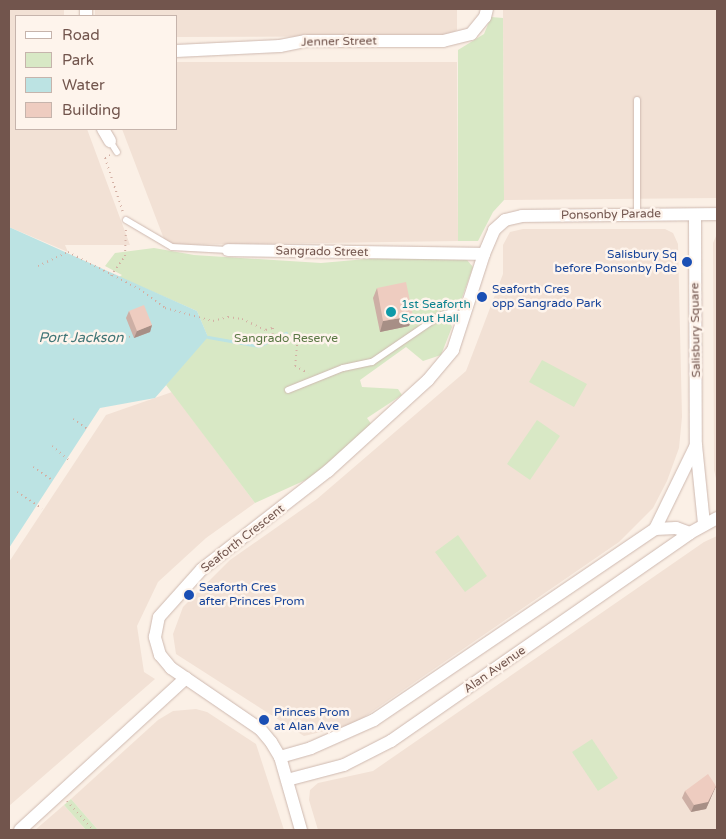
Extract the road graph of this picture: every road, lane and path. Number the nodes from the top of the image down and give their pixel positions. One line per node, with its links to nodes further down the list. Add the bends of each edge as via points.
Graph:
1 (487, 9): 2 (street, Jenner Street, via 485,17 471,34 443,41 305,41 280,46)
2 (178, 51)
3 (638, 100): 9 (lane)
4 (104, 130): 5 (street)
5 (110, 141): 6 (lane)
6 (117, 152): 10 (path, via 105,158)
7 (695, 214): 8 (street, Ponsonby Parade); 9 (street, Ponsonby Parade); 22 (street, Salisbury Square)
8 (717, 214)
9 (637, 215): 12 (street, Ponsonby Parade, via 522,216 505,220 494,230)
10 (126, 220): 11 (lane, Sangrado Street, via 172,247); 14 (path, via 125,256)
11 (228, 250): 12 (street, Sangrado Street)
12 (484, 254): 15 (street, Seaforth Crescent)
13 (38, 266): 14 (path, via 68,252)
14 (111, 276): 18 (path, via 139,289 165,308 213,321 228,317 242,319 266,330 273,328 272,338 284,343 292,337 297,345 295,366)
15 (465, 316): 18 (lane, via 453,312 441,315 372,362 343,368); 33 (street, Seaforth Crescent, via 453,350 428,380 328,471 202,569 159,618 155,637 160,655)
16 (131, 336): 17 (path)
17 (115, 343)
18 (319, 379): 19 (lane)
19 (288, 390)
20 (73, 419): 21 (path)
21 (89, 430)
22 (696, 445): 30 (street); 31 (street)
23 (52, 446): 24 (path)
24 (70, 461)
25 (33, 468): 26 (path)
26 (51, 479)
27 (17, 492): 28 (path)
28 (42, 508)
29 (717, 518): 30 (street, Alan Avenue)
30 (704, 524): 32 (street, Alan Avenue)
31 (656, 529): 32 (street, via 676,528); 34 (street, Alan Avenue, via 374,720 311,748)
32 (690, 533): 35 (street, Alan Avenue, via 391,741 344,765)
33 (186, 678): 34 (street, Seaforth Crescent, via 260,729); 36 (street)
34 (280, 757): 35 (street, Seaforth Crescent)
35 (287, 780): 39 (street, Seaforth Crescent)
36 (61, 793): 37 (street); 38 (path)
37 (20, 830)
38 (93, 830)
39 (301, 830)

